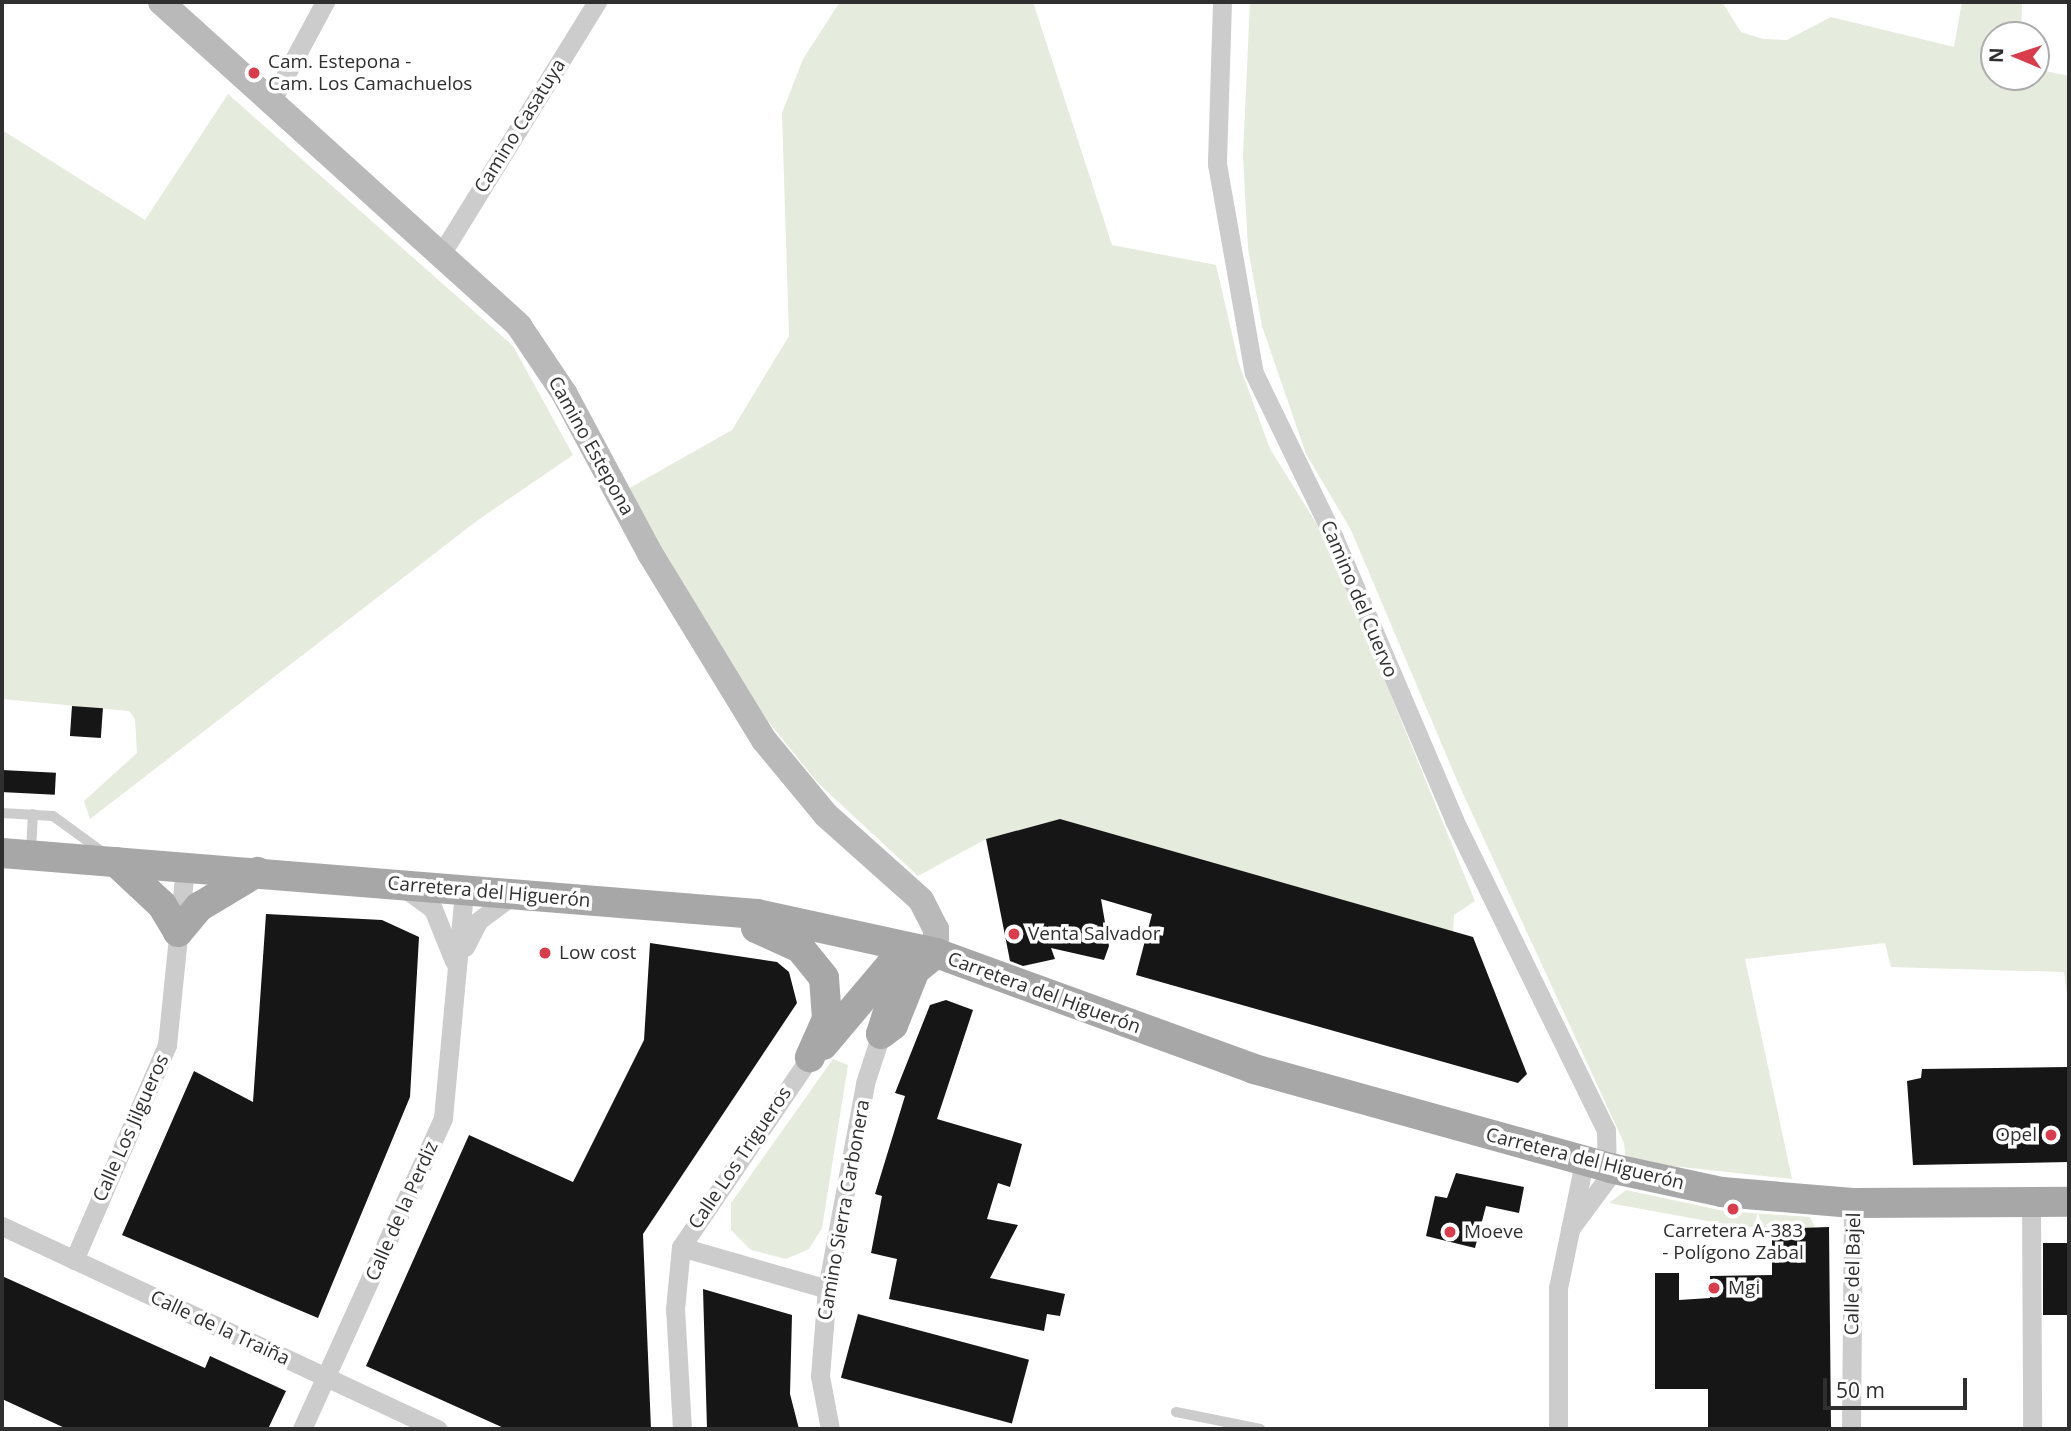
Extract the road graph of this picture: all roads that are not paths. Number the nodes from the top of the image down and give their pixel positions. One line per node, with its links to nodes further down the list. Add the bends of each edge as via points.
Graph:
1 (161, 2): 5 (main road, Camino Estepona)
2 (325, 2): 5 (street)
3 (597, 2): 6 (street, Camino Casatuya)
4 (1222, 2): 24 (street, Camino del Cuervo, via 1217,163 1254,373 1334,538 1454,820 1606,1130)
5 (270, 104): 6 (main road, Camino Estepona)
6 (443, 250): 18 (main road, Camino Estepona, via 519,326 764,740 826,815 921,900 936,929)
7 (2, 813): 8 (lane)
8 (33, 814): 9 (lane); 10 (lane, via 53,816)
9 (16, 854): 10 (main road, Carretera del Higuerón)
10 (116, 862): 11 (main road, Carretera del Higuerón); 17 (main road, via 162,905)
11 (185, 867): 12 (main road, Carretera del Higuerón); 17 (street, Calle Los Jilgueros)
12 (257, 872): 13 (main road, Carretera del Higuerón); 17 (main road, via 199,907)
13 (393, 884): 14 (main road, Carretera del Higuerón); 20 (street, Calle de la Perdiz, via 433,909)
14 (464, 890): 15 (main road, Carretera del Higuerón); 19 (street, Calle de la Perdiz)
15 (514, 894): 16 (main road, Carretera del Higuerón); 19 (street, Calle de la Perdiz, via 478,921)
16 (681, 908): 18 (main road, Carretera del Higuerón, via 757,914); 23 (main road, via 750,925 811,958 824,978 828,1011)
17 (178, 932): 31 (street, Calle Los Jilgueros, via 167,1045)
18 (912, 950): 21 (main road); 22 (main road, via 915,970 893,1025); 24 (main road, Carretera del Higuerón, via 1254,1069)
19 (460, 958): 20 (street, Calle de la Perdiz)
20 (458, 980): 33 (street, Calle de la Perdiz, via 443,1118)
21 (849, 1014): 22 (main road, via 874,1015); 23 (main road)
22 (879, 1039): 32 (street, Camino Sierra Carbonera)
23 (810, 1057): 30 (street, Calle Los Trigueros)
24 (1597, 1165): 27 (main road, Carretera del Higuerón, via 1722,1192); 29 (street, Camino del Cuervo); 29 (street)
25 (2031, 1202): 26 (main road, Carretera del Higuerón); 27 (main road, Carretera del Higuerón); 42 (street)
26 (2069, 1202)
27 (1853, 1203): 41 (street, Calle del Bajel)
28 (2, 1226): 31 (street, Calle de la Traiña)
29 (1570, 1229): 40 (street, Camino del Cuervo, via 1558,1288)
30 (681, 1247): 32 (street); 37 (street, Calle Los Trigueros, via 676,1309)
31 (74, 1260): 33 (street, Calle de la Traiña)
32 (827, 1289): 38 (street, Camino Sierra Carbonera, via 820,1376)
33 (326, 1377): 35 (street, Calle de la Perdiz); 36 (street, Calle de la Traiña)
34 (1176, 1412): 39 (lane)
35 (302, 1429)
36 (438, 1429)
37 (682, 1429)
38 (830, 1429)
39 (1260, 1429)
40 (1558, 1429)
41 (1851, 1429)
42 (2032, 1429)

